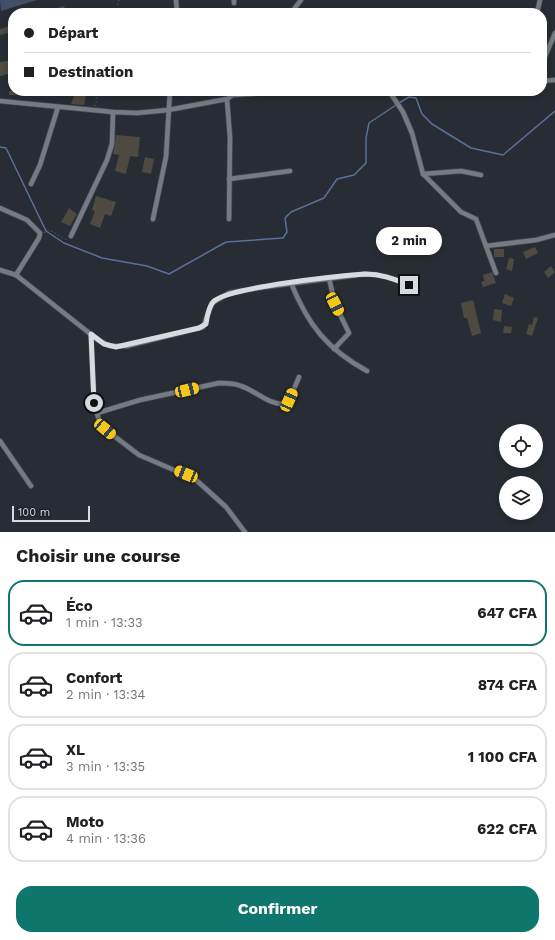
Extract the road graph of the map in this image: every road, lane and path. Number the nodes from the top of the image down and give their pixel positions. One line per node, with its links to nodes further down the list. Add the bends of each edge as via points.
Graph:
1 (555, 33): 2 (street)
2 (547, 52)
3 (98, 96): 10 (path)
4 (169, 96): 11 (street)
5 (232, 96): 7 (street)
6 (392, 96): 14 (street, via 408,124)
7 (227, 99): 11 (street); 16 (street, via 230,138)
8 (0, 101): 9 (street)
9 (58, 106): 10 (street); 17 (street, via 40,165)
10 (94, 110): 12 (street)
11 (168, 110): 12 (street); 19 (street, via 164,170)
12 (113, 112): 23 (street, via 112,144 107,160)
13 (290, 171): 16 (street)
14 (423, 174): 15 (street, via 460,171); 24 (street, via 460,212 476,219)
15 (481, 175)
16 (229, 179): 20 (street)
17 (31, 184)
18 (0, 208): 27 (street, via 27,220 40,233)
19 (153, 219)
20 (228, 219)
21 (44, 233): 23 (path, via 49,230 69,241)
22 (555, 235): 24 (street)
23 (71, 236)
24 (486, 246): 26 (street)
25 (0, 270): 27 (street)
26 (496, 273)
27 (16, 275): 31 (street)
28 (329, 278): 29 (street); 30 (street, via 377,274); 32 (street, via 335,304 349,333)
29 (291, 283): 31 (street, via 218,298 209,309 206,324 199,328 116,347 104,344); 32 (street, via 305,315)
30 (409, 285)
31 (91, 334): 35 (street, via 94,403)
32 (334, 349): 33 (street)
33 (367, 371)
34 (299, 377): 35 (street, via 285,404 269,400 242,386 219,383 140,400)
35 (97, 413): 38 (street, via 105,429 130,449 195,479 226,507)
36 (0, 441): 37 (street)
37 (31, 486)
38 (245, 532)

